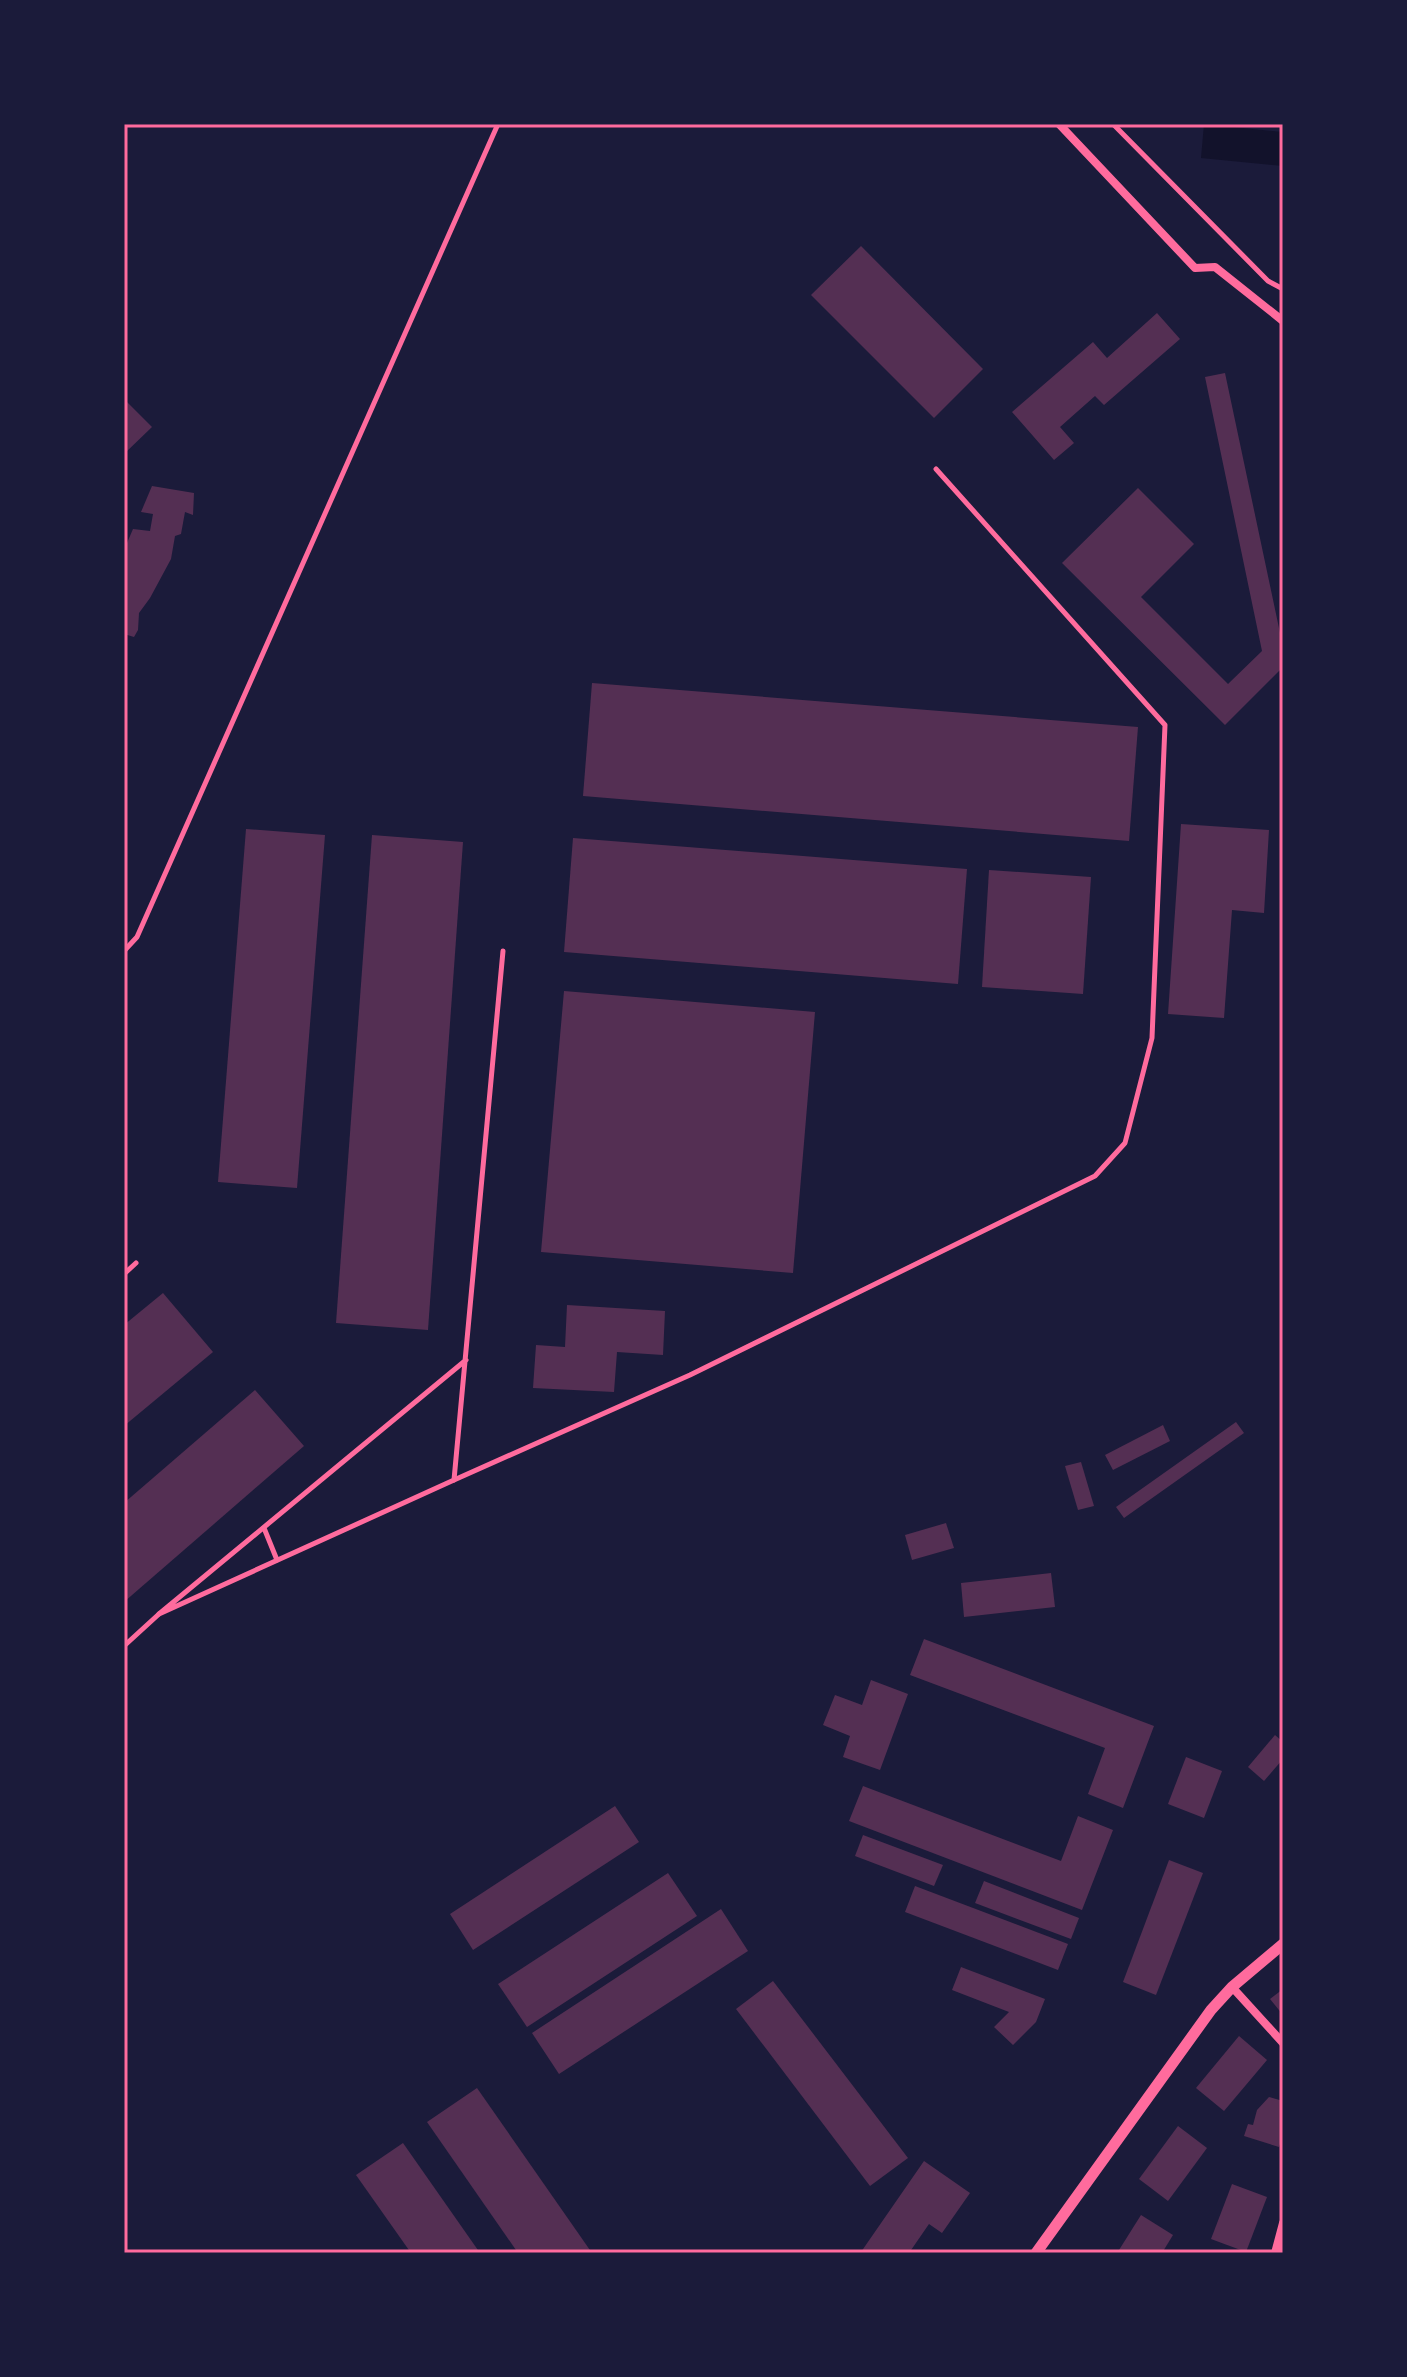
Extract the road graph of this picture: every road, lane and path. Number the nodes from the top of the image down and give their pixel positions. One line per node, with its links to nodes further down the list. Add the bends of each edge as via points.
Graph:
1 (498, 124): 7 (lane, via 137,937)
2 (1059, 124): 5 (street, via 1195,268 1215,267)
3 (1113, 124): 4 (lane, via 1268,281)
4 (1283, 289)
5 (1283, 321)
6 (936, 469): 12 (lane, via 1165,725 1152,1038 1125,1143 1095,1176 690,1375)
7 (124, 951)
8 (503, 951): 11 (lane)
9 (136, 1263): 10 (lane)
10 (124, 1274)
11 (466, 1360): 12 (lane); 13 (lane)
12 (454, 1480): 14 (lane)
13 (264, 1528): 14 (lane); 15 (lane)
14 (277, 1560): 15 (lane)
15 (159, 1614): 16 (lane)
16 (124, 1646)
17 (1283, 1944): 18 (street)
18 (1232, 1987): 19 (street); 21 (street, via 1184,2045)
19 (1283, 2043)
20 (1283, 2223): 22 (street)
21 (1036, 2253)
22 (1275, 2253)

